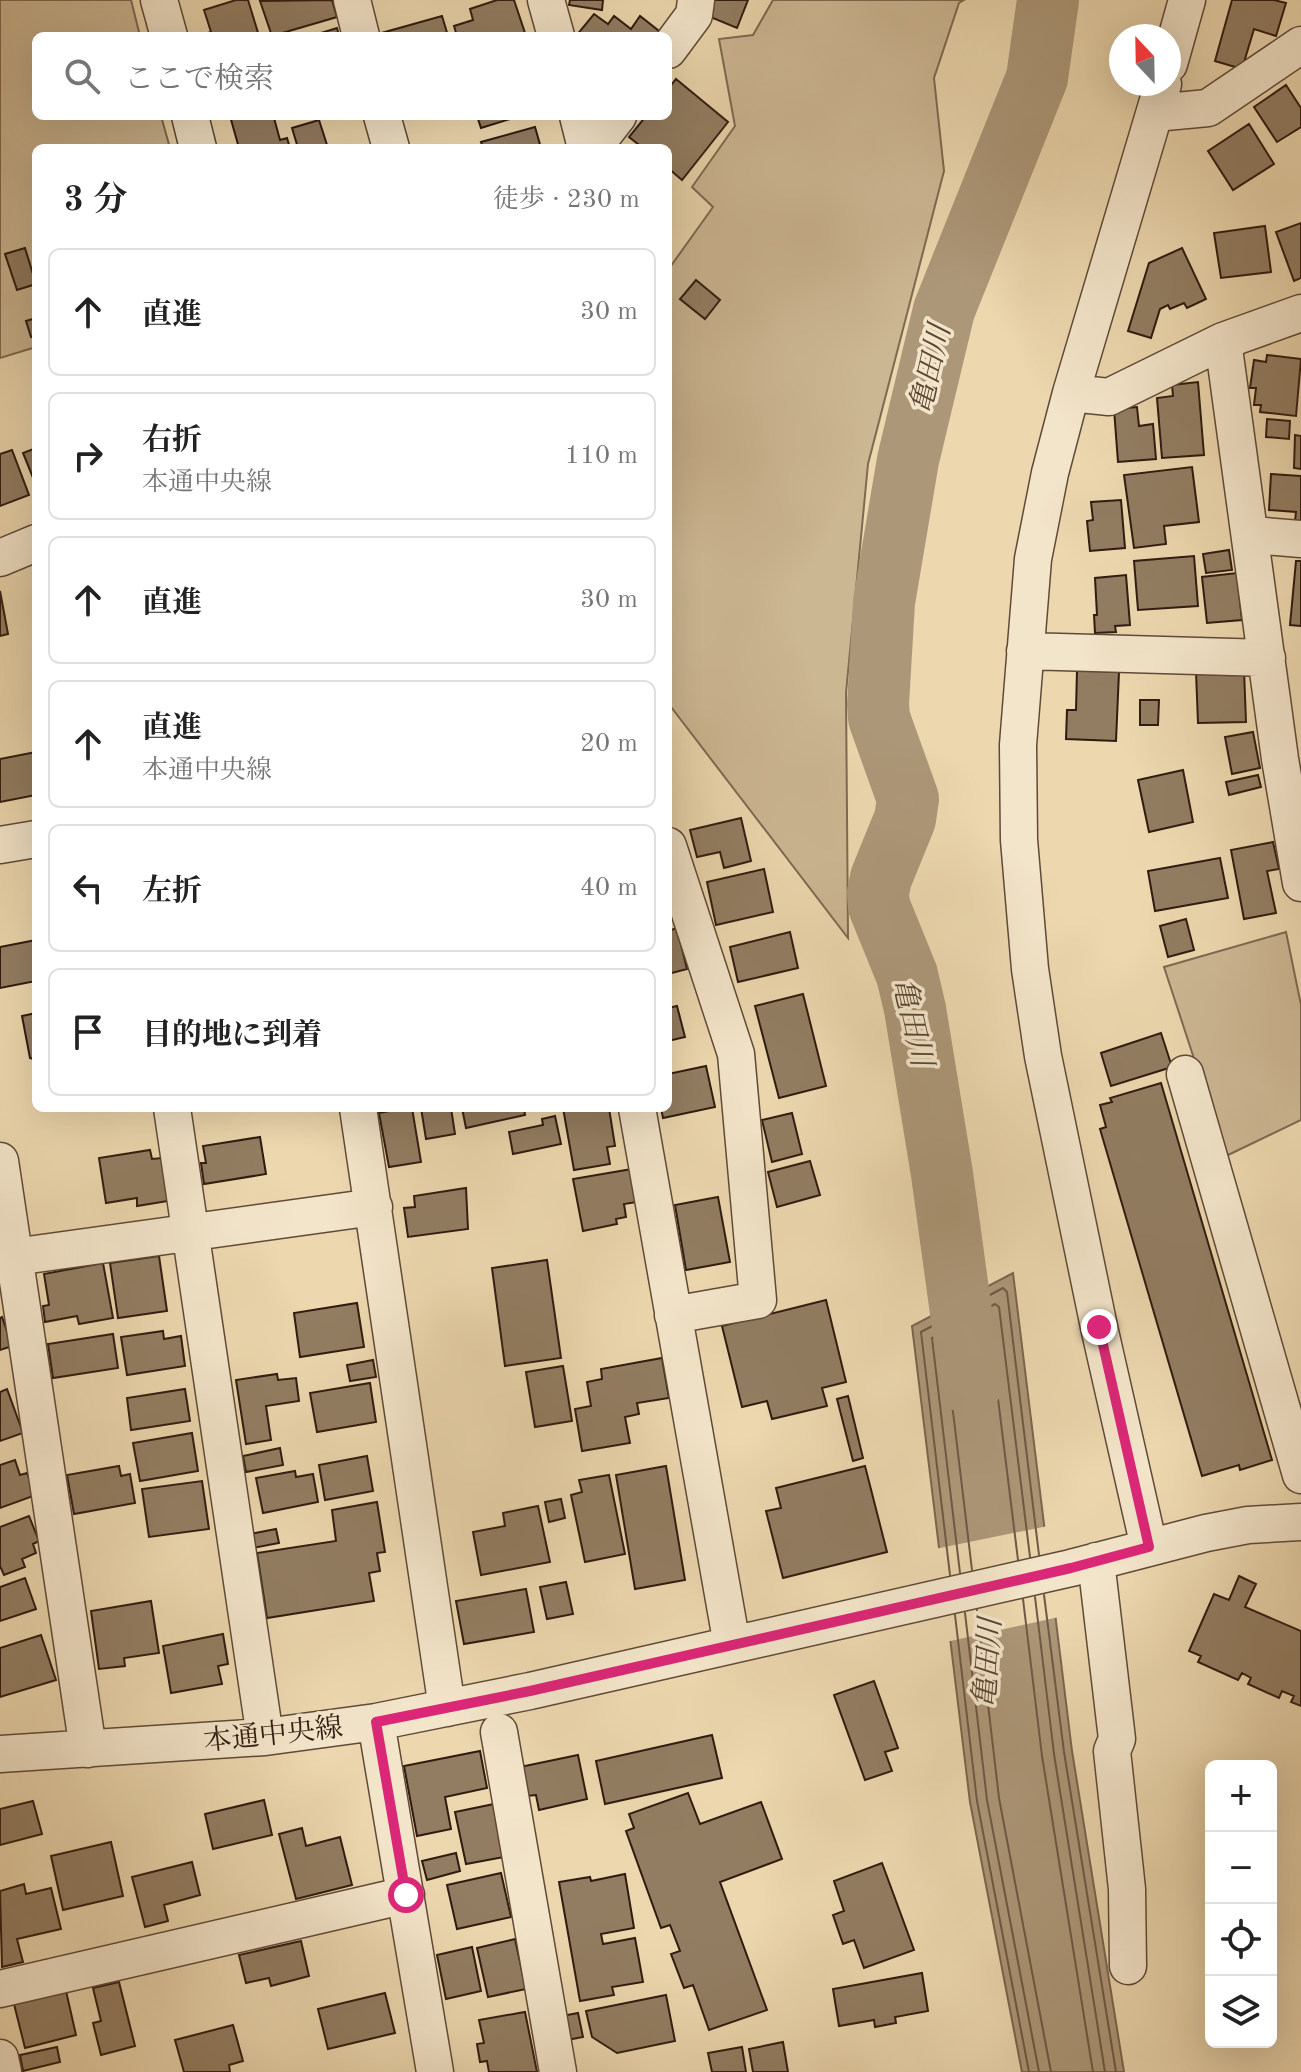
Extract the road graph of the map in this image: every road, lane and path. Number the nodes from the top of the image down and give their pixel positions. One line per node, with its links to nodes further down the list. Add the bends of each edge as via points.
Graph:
1 (159, 0): 7 (street)
2 (352, 0): 8 (street)
3 (546, 0): 9 (street)
4 (696, 0): 10 (street, via 694,15)
5 (1187, 0): 6 (street)
6 (1180, 24)
7 (168, 32)
8 (360, 32)
9 (555, 32)
10 (672, 45)
11 (1301, 45): 12 (street, via 1208,108)
12 (1159, 98): 23 (street)
13 (191, 120): 17 (street)
14 (383, 120): 18 (street)
15 (579, 120): 19 (street)
16 (615, 120): 20 (street)
17 (197, 144)
18 (390, 144)
19 (585, 144)
20 (596, 144)
21 (1301, 313): 22 (street)
22 (1223, 341): 23 (street, via 1109,397); 24 (street)
23 (1071, 393): 28 (street, via 1033,559)
24 (1252, 535): 25 (street); 29 (street)
25 (1301, 539)
26 (32, 545): 27 (street)
27 (0, 558)
28 (1025, 651): 29 (street); 46 (street, via 1018,745 1019,840 1030,969 1043,1056)
29 (1267, 658): 30 (street)
30 (1291, 760): 34 (street)
31 (32, 840): 32 (street)
32 (0, 845)
33 (672, 858): 43 (street, via 736,1054 758,1300)
34 (1301, 883)
35 (1185, 1074): 44 (street)
36 (173, 1112): 41 (street)
37 (359, 1112): 40 (street)
38 (638, 1112): 43 (street)
39 (0, 1161): 42 (street)
40 (374, 1207): 41 (street); 49 (street)
41 (190, 1232): 42 (street); 52 (street)
42 (7, 1258): 53 (street)
43 (673, 1315): 48 (street)
44 (1301, 1475)
45 (1301, 1522): 46 (street, via 1248,1525)
46 (1149, 1547): 47 (street)
47 (1084, 1564): 48 (street, 本通中央線); 56 (street, via 1117,1739 1112,1751 1127,1889)
48 (732, 1645): 49 (street, 本通中央線)
49 (447, 1708): 50 (street, 本通中央線)
50 (376, 1722): 52 (street, 本通中央線); 55 (street)
51 (499, 1732): 61 (street)
52 (265, 1737): 53 (street, 本通中央線)
53 (88, 1749): 54 (street, 本通中央線)
54 (0, 1754)
55 (406, 1895): 57 (street); 60 (street)
56 (1128, 1966)
57 (0, 1989)
58 (0, 2058): 59 (street)
59 (3, 2072)
60 (435, 2072)
61 (558, 2072)

